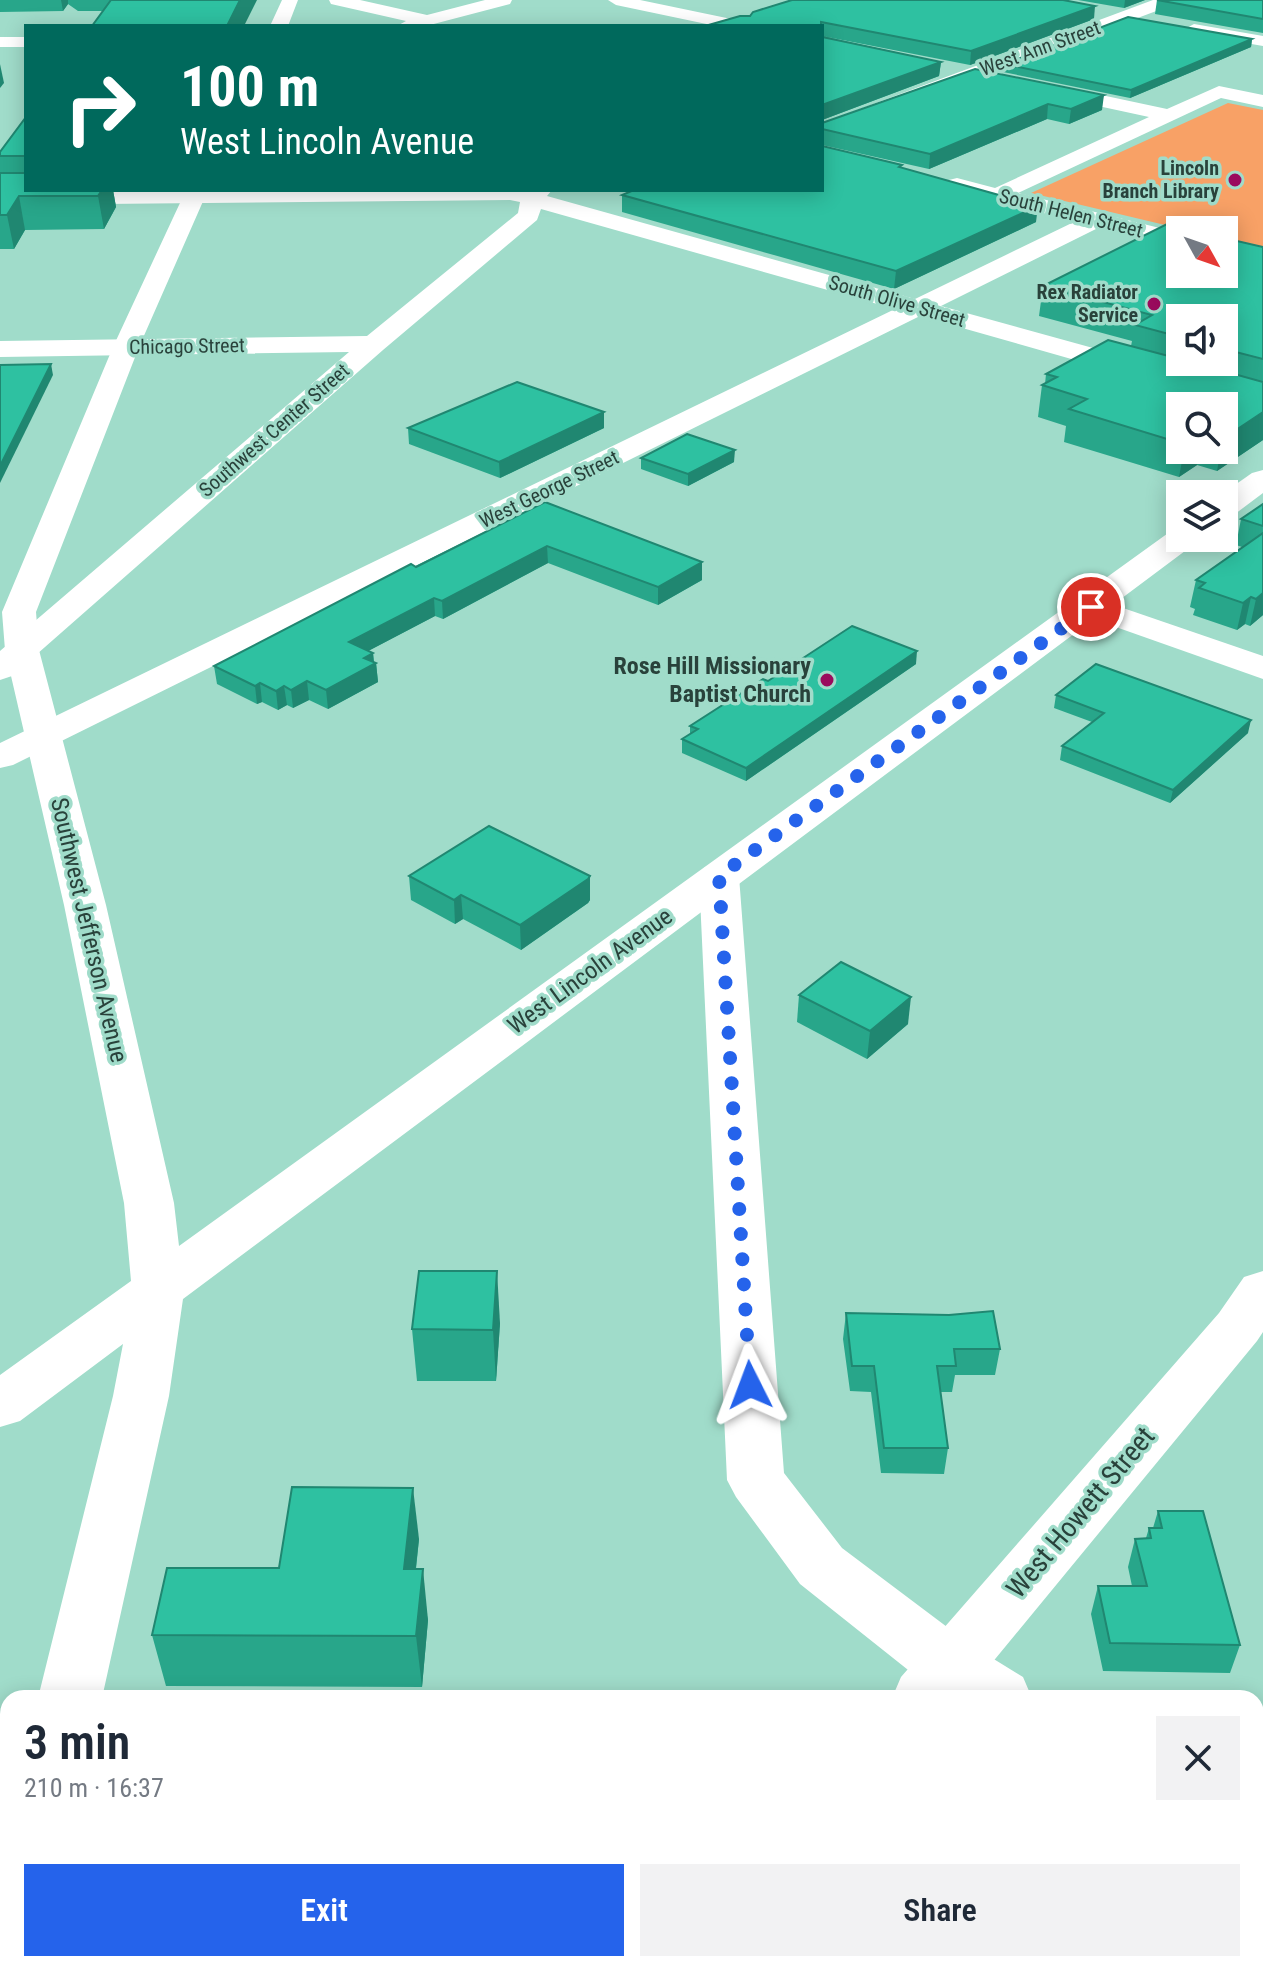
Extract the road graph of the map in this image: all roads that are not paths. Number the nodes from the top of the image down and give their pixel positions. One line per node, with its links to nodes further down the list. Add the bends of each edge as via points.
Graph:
1 (290, 0): 9 (street)
2 (337, 0): 8 (street)
3 (504, 0): 8 (street)
4 (616, 0): 11 (street)
5 (1169, 0): 7 (street, West Ann Street)
6 (1087, 10): 7 (street)
7 (1125, 16): 12 (street); 16 (street, West Ann Street)
8 (426, 20): 10 (street)
9 (280, 24)
10 (413, 24)
11 (731, 24)
12 (1263, 41)
13 (0, 42): 14 (street)
14 (24, 42)
15 (931, 65): 16 (street)
16 (971, 74): 18 (street); 19 (street, West Ann Street)
17 (1263, 101): 18 (street, via 1219,92)
18 (1168, 115): 23 (street)
19 (824, 129)
20 (938, 181): 23 (street, South Helen Street)
21 (196, 193): 22 (street, South Olive Street); 24 (street, South Olive Street); 32 (street)
22 (536, 194): 26 (street, South Olive Street); 29 (street, Southwest Center Street, via 529,215)
23 (997, 195): 27 (street, South Helen Street)
24 (0, 198)
25 (625, 198): 26 (street)
26 (579, 212): 29 (street); 30 (street, South Olive Street)
27 (1098, 219): 28 (street, South Helen Street); 30 (street, West George Street)
28 (1166, 236)
29 (491, 245): 31 (street, Southwest Center Street)
30 (917, 307): 34 (street, South Olive Street); 41 (street, West George Street)
31 (374, 344): 32 (street, Chicago Street); 39 (street, Southwest Center Street, via 63,613)
32 (126, 347): 33 (street, Chicago Street); 39 (street)
33 (0, 349)
34 (1165, 376)
35 (1263, 479): 36 (street)
36 (1238, 497)
37 (1166, 550): 38 (street, West Lincoln Avenue)
38 (1091, 607): 40 (street); 43 (street, West Lincoln Avenue)
39 (10, 636): 41 (street, Southwest Jefferson Avenue)
40 (1263, 668)
41 (45, 736): 42 (street, West George Street); 44 (street, Southwest Jefferson Avenue, via 149,1203)
42 (0, 757)
43 (719, 876): 44 (street, West Lincoln Avenue); 47 (street, via 756,1480 821,1566)
44 (158, 1292): 46 (street, West Lincoln Avenue); 48 (street, Southwest Jefferson Avenue, via 141,1396)
45 (1255, 1321): 47 (street, West Howett Street)
46 (0, 1405)
47 (937, 1682): 49 (street)
48 (72, 1690)
49 (968, 1690)

